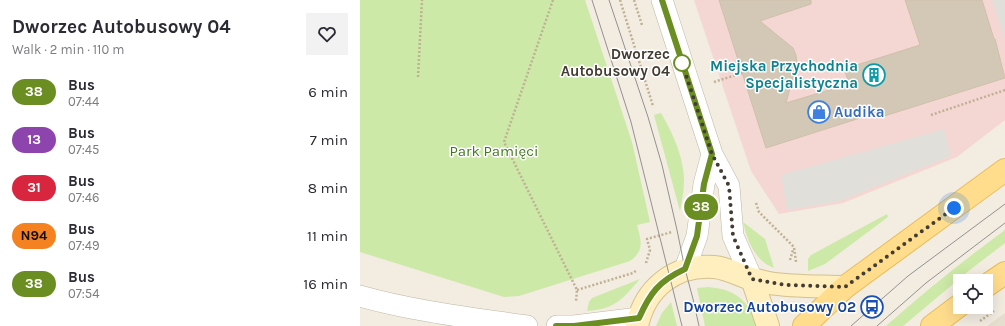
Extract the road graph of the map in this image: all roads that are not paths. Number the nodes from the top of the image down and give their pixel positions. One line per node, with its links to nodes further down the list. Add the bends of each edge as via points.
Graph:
1 (662, 0): 2 (street)
2 (712, 154): 4 (street, via 704,184 697,236); 6 (street, via 729,186 733,236)
3 (1005, 170): 8 (main road)
4 (685, 269): 6 (street, via 714,267); 12 (street, via 670,276 653,291 644,305)
5 (1005, 273): 7 (main road)
6 (752, 279): 8 (street, via 786,285); 16 (street)
7 (993, 281)
8 (845, 287): 17 (main road)
9 (360, 296): 10 (street)
10 (381, 302): 13 (street, via 412,317); 14 (street)
11 (953, 310): 18 (main road)
12 (638, 322): 15 (street)
13 (442, 326)
14 (527, 326)
15 (557, 326)
16 (768, 326)
17 (804, 326)
18 (932, 326)

